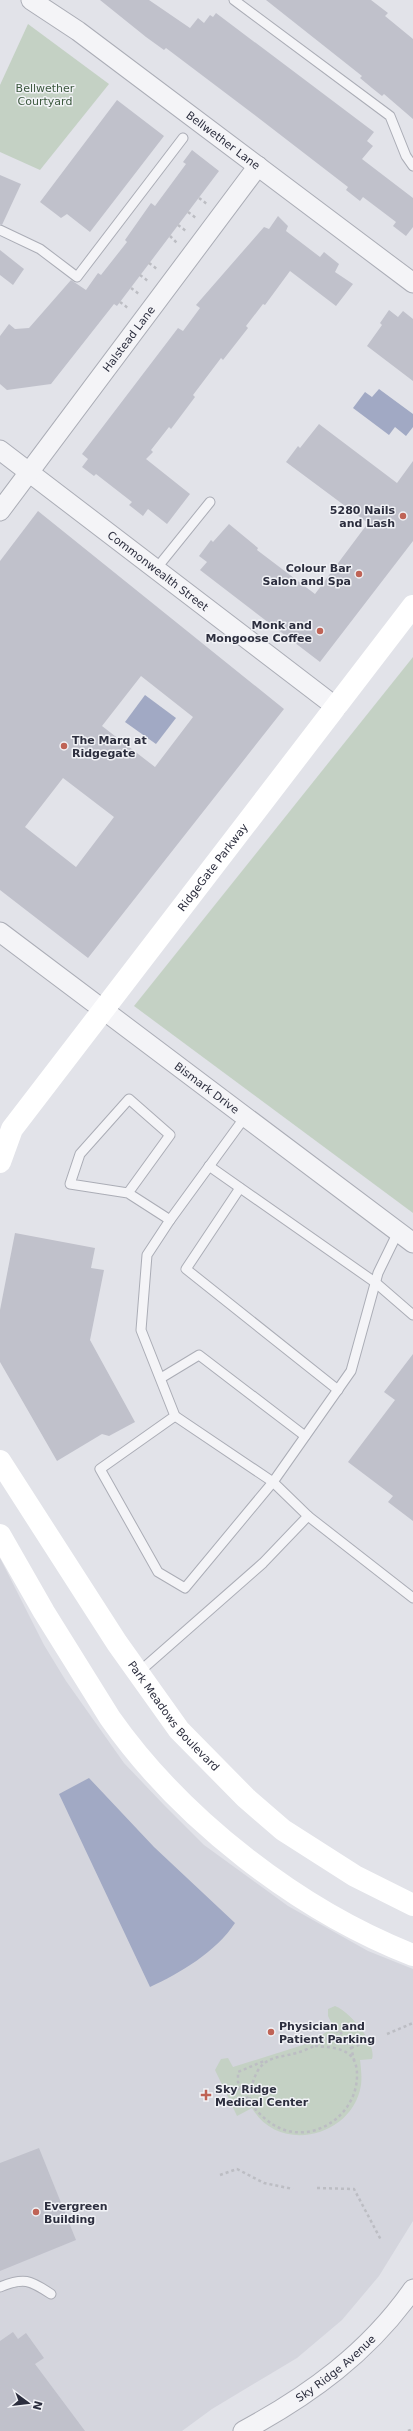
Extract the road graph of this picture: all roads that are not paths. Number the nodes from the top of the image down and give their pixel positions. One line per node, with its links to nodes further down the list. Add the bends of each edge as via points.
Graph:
1 (31, 0): 3 (street, Bellwether Lane)
2 (234, 0): 6 (lane, via 390,116 406,156)
3 (54, 7): 5 (street, Bellwether Lane)
4 (183, 138): 7 (lane, via 77,277 40,249)
5 (258, 166): 8 (street, Bellwether Lane); 10 (street, Halstead Lane)
6 (413, 166)
7 (0, 230)
8 (410, 275)
9 (0, 450): 10 (street, Commonwealth Street)
10 (30, 473): 12 (street, Halstead Lane); 13 (street, Commonwealth Street)
11 (210, 502): 13 (lane)
12 (0, 512)
13 (156, 569): 15 (street, Commonwealth Street)
14 (413, 606): 15 (main road, RidgeGate Parkway)
15 (336, 707): 17 (main road, RidgeGate Parkway)
16 (0, 932): 17 (street, Bismark Drive)
17 (104, 1010): 18 (street, Bismark Drive); 19 (main road, RidgeGate Parkway)
18 (245, 1117): 21 (lane); 25 (street, Bismark Drive)
19 (6, 1133): 20 (main road, RidgeGate Parkway)
20 (0, 1162)
21 (209, 1166): 22 (lane); 24 (lane)
22 (240, 1188): 27 (lane); 30 (lane, via 186,1269)
23 (128, 1192): 23 (lane, via 70,1184 80,1154 129,1099 170,1135); 24 (lane)
24 (170, 1220): 29 (lane, via 147,1255 141,1330)
25 (398, 1232): 26 (street, Bismark Drive); 27 (lane)
26 (413, 1244)
27 (376, 1283): 28 (lane); 30 (lane, via 351,1371)
28 (413, 1315)
29 (161, 1378): 31 (lane); 32 (lane, via 198,1355)
30 (338, 1390): 32 (lane)
31 (175, 1416): 34 (lane); 34 (lane, via 100,1469 158,1572 185,1588)
32 (305, 1436): 34 (lane)
33 (0, 1461): 38 (main road, Park Meadows Boulevard)
34 (273, 1482): 35 (lane)
35 (308, 1516): 37 (lane); 38 (lane, via 263,1563)
36 (0, 1535): 40 (main road, via 110,1718 173,1792 215,1833 292,1892 332,1916)
37 (413, 1598)
38 (139, 1672): 39 (main road, Park Meadows Boulevard, via 179,1730 246,1798 283,1830 355,1876)
39 (413, 1905)
40 (413, 1955)
41 (0, 2287): 43 (lane, via 24,2280 34,2282)
42 (413, 2289): 44 (street, Sky Ridge Avenue, via 341,2369 280,2411)
43 (51, 2294)
44 (243, 2431)

